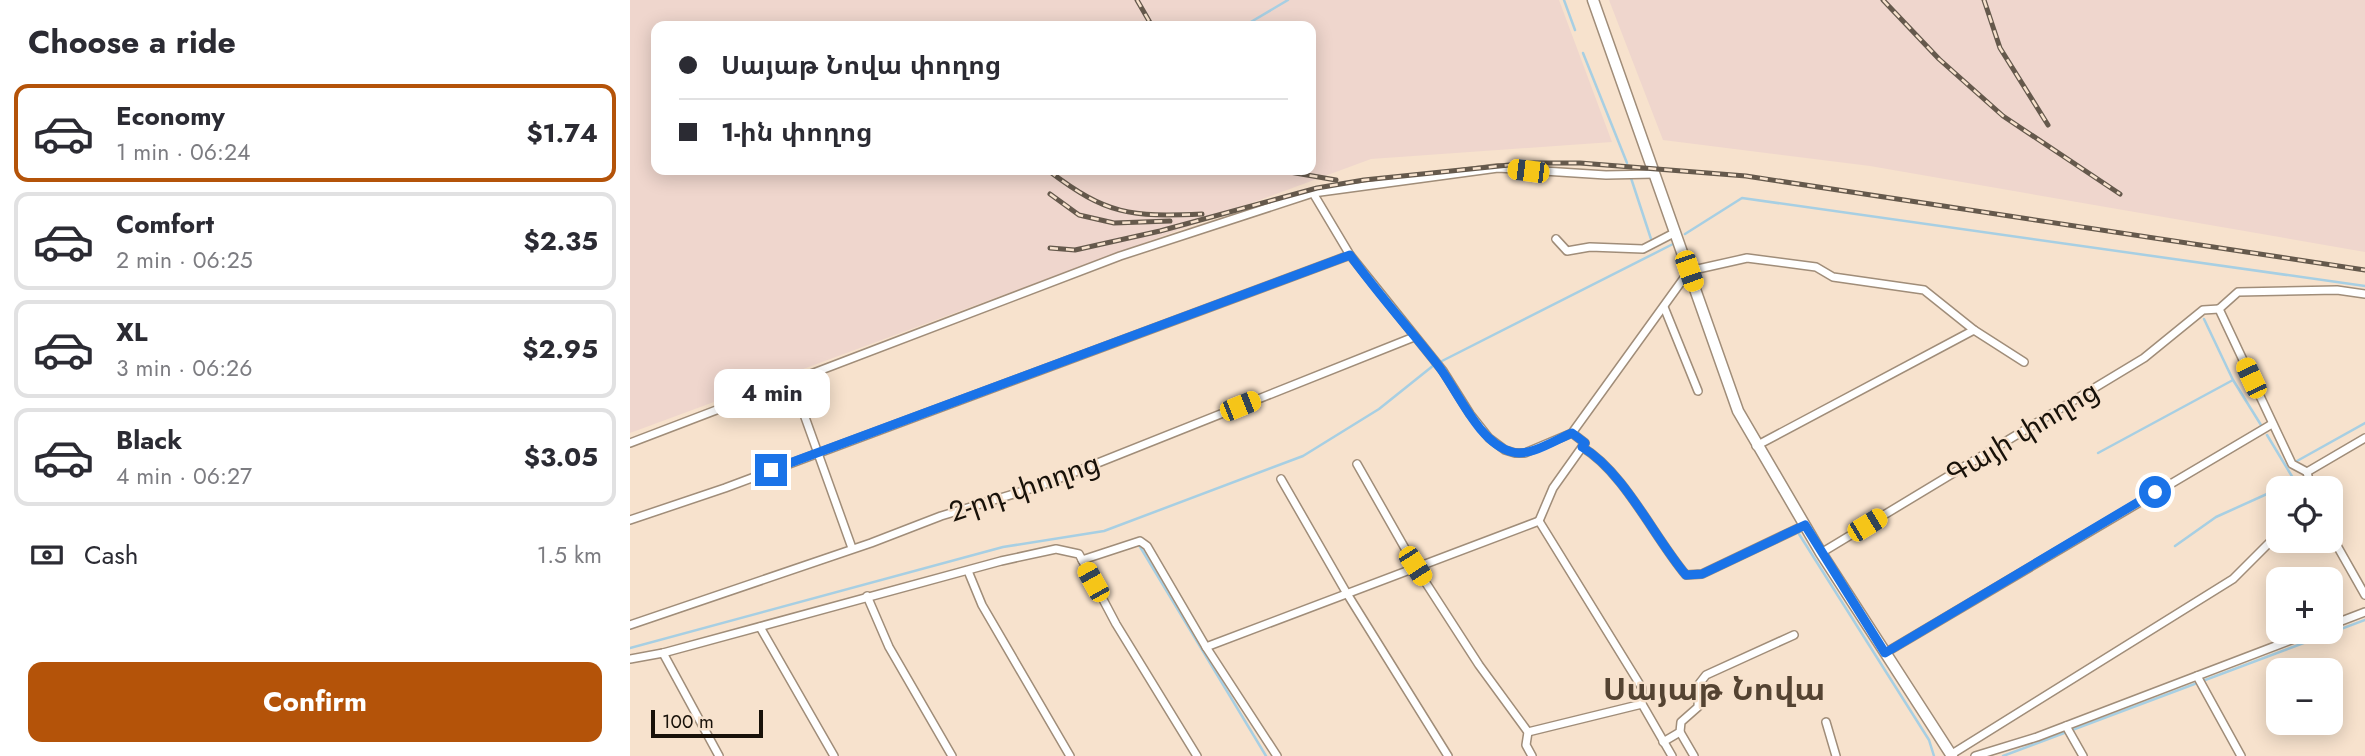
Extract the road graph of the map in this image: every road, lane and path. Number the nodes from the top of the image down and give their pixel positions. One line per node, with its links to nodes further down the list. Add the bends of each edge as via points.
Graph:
1 (1593, 0): 2 (main road)
2 (1655, 174): 3 (street, via 1498,168); 4 (main road)
3 (1313, 194): 6 (street); 14 (street, via 1120,256)
4 (1676, 232): 5 (street, via 1643,249 1567,251); 7 (main road)
5 (1556, 239)
6 (1350, 255): 12 (street); 22 (street)
7 (1689, 271): 9 (street); 11 (street, via 1747,258 1816,267 1833,277 1924,290); 20 (main road, via 1738,411)
8 (2365, 295): 10 (street, Գայի փողոց, via 2337,290 2238,292)
9 (1664, 307): 15 (street); 17 (street)
10 (2219, 309): 16 (street); 32 (street, Գայի փողոց, via 2203,310 2144,358)
11 (1974, 330): 13 (street); 20 (street)
12 (1415, 337): 17 (street, via 1469,414 1505,450 1525,453); 31 (street, 2-րդ փողոց, via 1040,486)
13 (2024, 362)
14 (792, 381): 19 (street); 22 (street)
15 (1698, 391)
16 (2272, 424): 24 (street, via 2292,464); 48 (street)
17 (1572, 433): 21 (street, via 1585,443)
18 (2365, 438): 24 (street)
19 (630, 443)
20 (1756, 446): 29 (main road)
21 (1582, 447): 28 (street, via 1553,488); 29 (street, via 1595,454 1686,575 1702,574)
22 (818, 452): 27 (street); 31 (street)
23 (1357, 464): 35 (street)
24 (2307, 472): 25 (street)
25 (2308, 476)
26 (1280, 478): 37 (street)
27 (630, 520)
28 (1539, 521): 35 (street); 51 (street, via 1642,688)
29 (1805, 525): 32 (main road)
30 (2266, 546): 57 (street, via 2233,579)
31 (852, 548): 42 (street, 2-րդ փողոց)
32 (1821, 552): 48 (main road)
33 (2341, 553): 38 (street)
34 (1082, 560): 36 (street, via 1079,554 1056,549); 46 (street, via 1140,541); 62 (street)
35 (1415, 566): 37 (street); 54 (street)
36 (968, 571): 39 (street); 61 (street, via 982,605)
37 (1346, 592): 46 (street); 64 (street)
38 (2365, 595)
39 (867, 596): 43 (street); 60 (street, via 889,646)
40 (2365, 612): 41 (street)
41 (2343, 620)
42 (630, 625)
43 (760, 627): 47 (street); 59 (street)
44 (1794, 635): 55 (street, via 1706,675 1699,684 1698,707 1681,722)
45 (2283, 644): 50 (street)
46 (1206, 647): 63 (street)
47 (663, 653): 49 (street); 58 (street)
48 (1885, 653): 57 (main road)
49 (630, 660)
50 (2199, 679): 53 (street); 71 (street)
51 (1642, 704): 54 (street); 56 (street)
52 (1826, 722): 68 (street)
53 (2066, 726): 69 (street); 70 (street)
54 (1528, 732): 65 (street, via 1526,746)
55 (1680, 732): 56 (street); 67 (street)
56 (1663, 741): 66 (street)
57 (1952, 755)
58 (719, 756)
59 (834, 756)
60 (951, 756)
61 (1070, 756)
62 (1197, 756)
63 (1278, 756)
64 (1448, 756)
65 (1532, 756)
66 (1672, 756)
67 (1694, 756)
68 (1836, 756)
69 (1975, 756)
70 (2083, 756)
71 (2241, 756)

